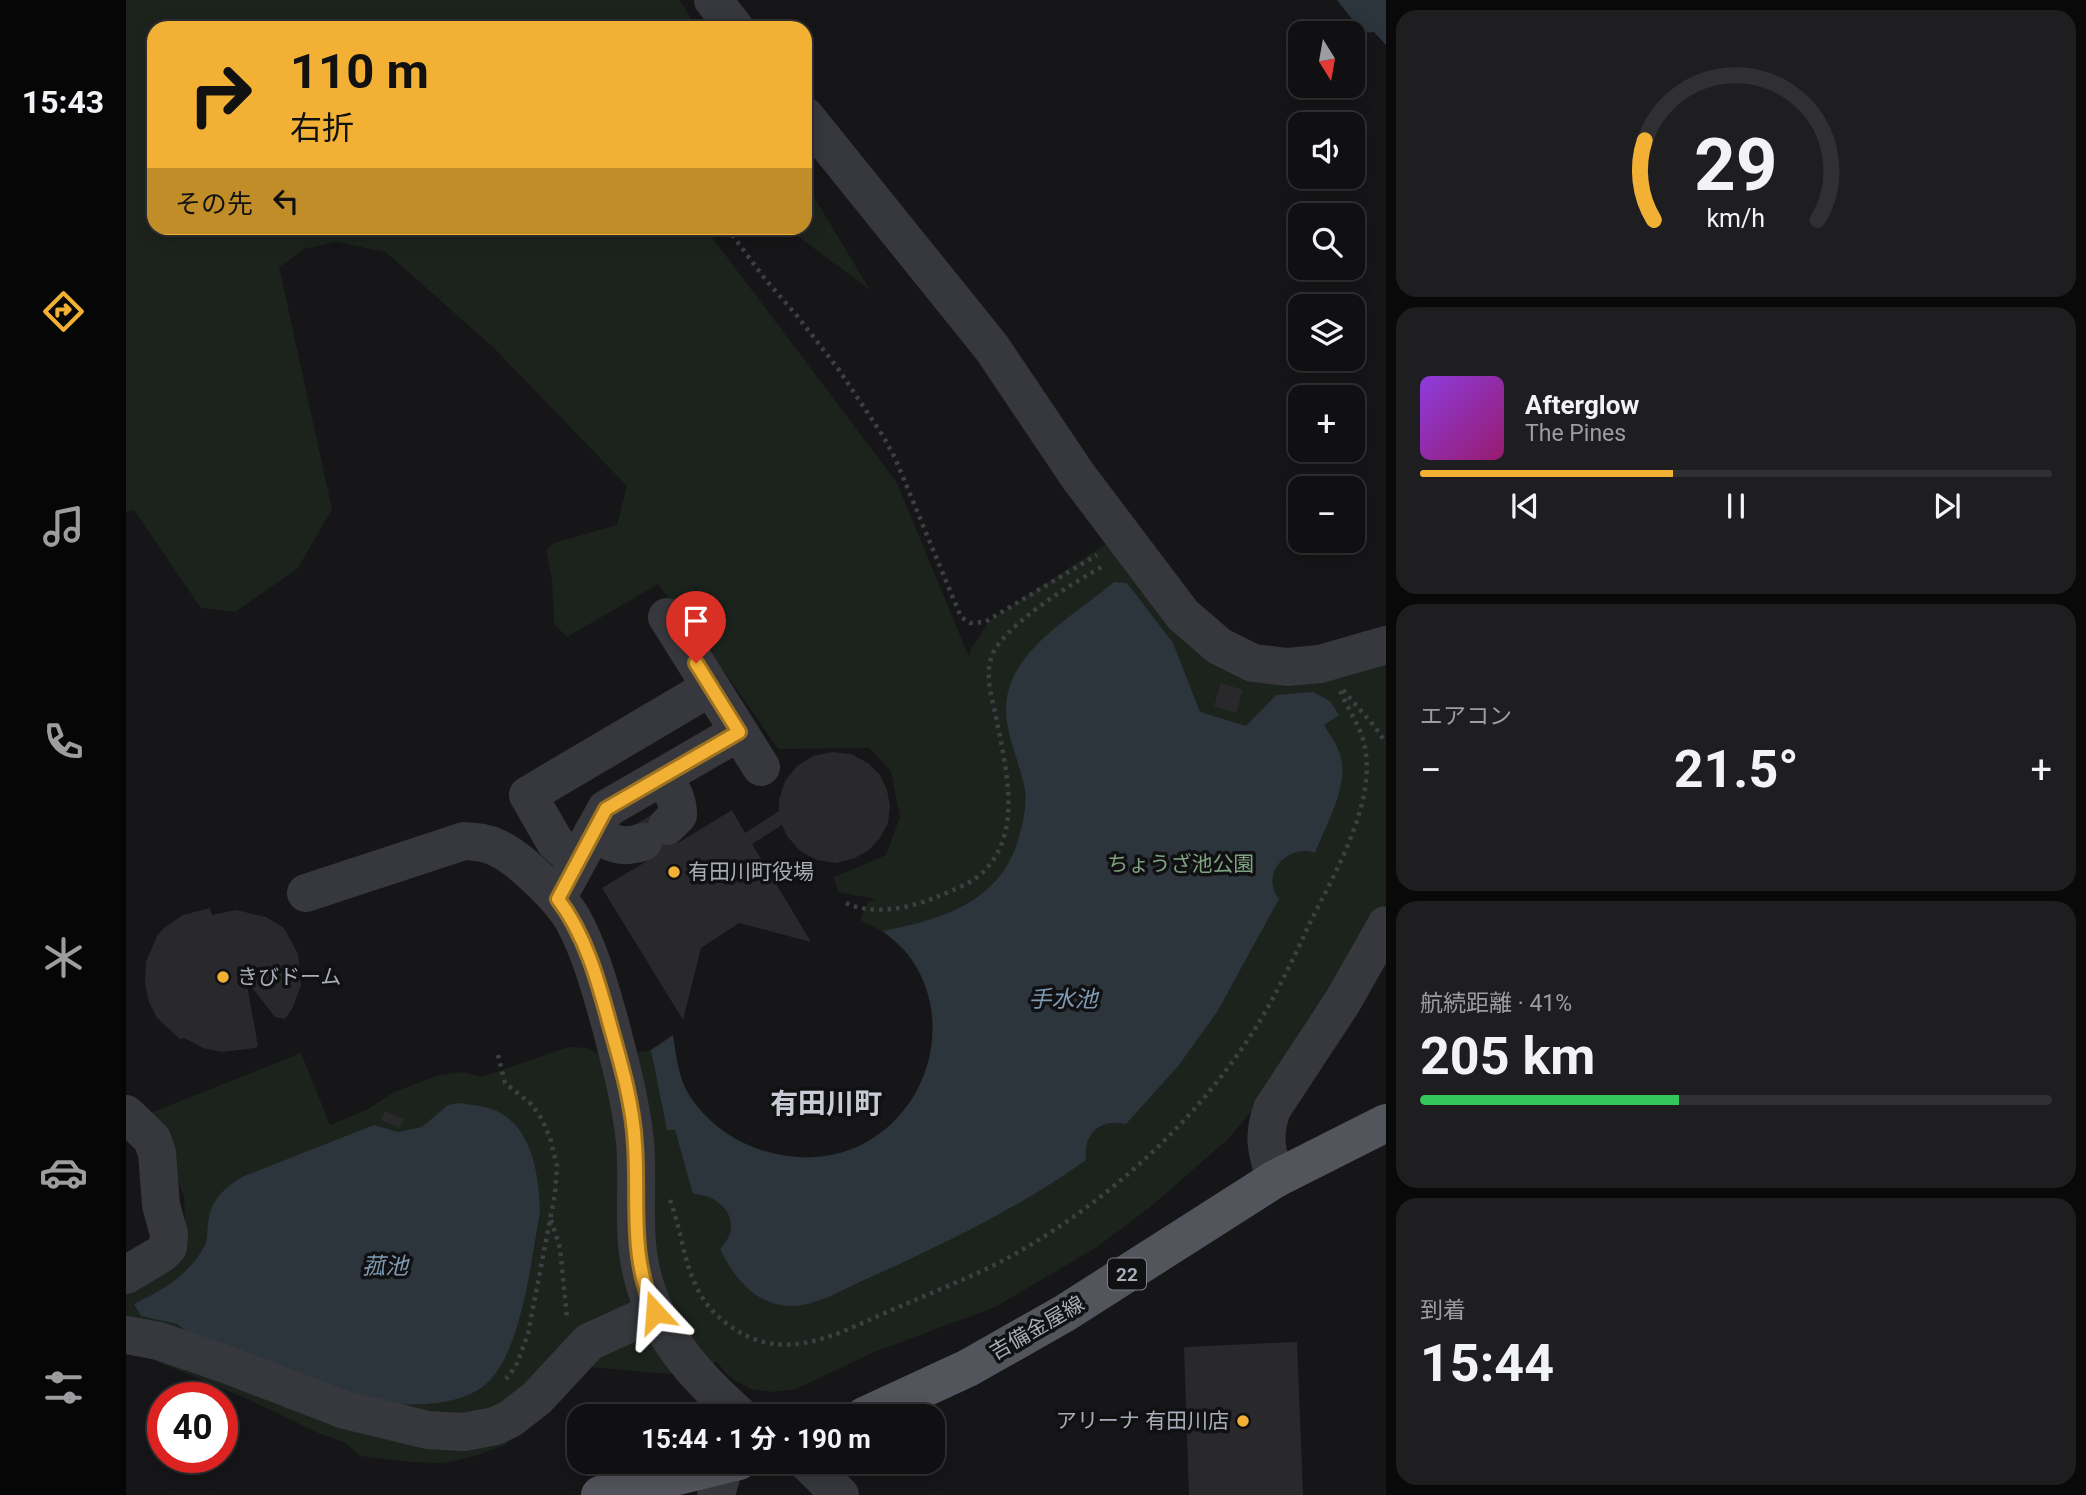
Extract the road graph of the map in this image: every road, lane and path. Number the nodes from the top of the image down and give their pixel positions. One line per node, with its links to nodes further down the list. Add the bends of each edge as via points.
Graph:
1 (713, 0): 2 (street)
2 (730, 21)
3 (812, 125): 5 (street, via 992,348)
4 (732, 235): 5 (path, via 839,370 883,436 961,617 970,623 985,622)
5 (1129, 544): 8 (street, via 1184,615 1219,646 1253,663); 17 (path, via 1033,612 1002,640 991,657 988,676 1008,783 1006,831 996,857 981,874 934,898 878,911)
6 (667, 617): 9 (street)
7 (1386, 645): 8 (street)
8 (1331, 668): 11 (path, via 1343,691); 23 (path, via 1367,759 1359,816 1284,976 1251,1035 1199,1105 1115,1184 1012,1256 838,1332 802,1345 782,1346 761,1342 725,1323 701,1296 691,1280)
9 (711, 687): 10 (street); 14 (street, via 528,795 555,842)
10 (739, 732): 12 (street); 13 (street)
11 (1386, 743)
12 (761, 767)
13 (661, 777): 14 (street, via 606,809); 14 (street, via 678,802 678,815 629,847)
14 (585, 847): 16 (street)
15 (306, 893): 16 (street, via 464,841 482,842 503,851)
16 (558, 899): 26 (street, via 589,957 624,1076 635,1144 636,1235 641,1273)
17 (846, 903)
18 (1386, 925): 22 (street, via 1272,1109 1265,1143)
19 (498, 1055): 24 (path, via 505,1083 537,1110 551,1142 557,1167)
20 (126, 1114): 25 (street, via 152,1139 169,1234 168,1247)
21 (1386, 1124): 22 (main road, 吉備金屋線 / 22)
22 (1275, 1180): 33 (main road, 吉備金屋線 / 22, via 1065,1314 968,1368)
23 (667, 1194)
24 (550, 1217): 29 (path, via 560,1248); 31 (path, via 528,1334 516,1366)
25 (126, 1275)
26 (655, 1312): 29 (street, via 589,1342); 32 (street, via 696,1374)
27 (126, 1335): 28 (street)
28 (185, 1350): 29 (street, via 345,1410 428,1430 464,1432 510,1419 537,1398); 30 (street)
29 (573, 1357)
30 (126, 1365)
31 (503, 1382)
32 (727, 1404)
33 (890, 1404)
34 (726, 1474): 36 (main road)
35 (819, 1474): 37 (street)
36 (600, 1495)
37 (840, 1495)

